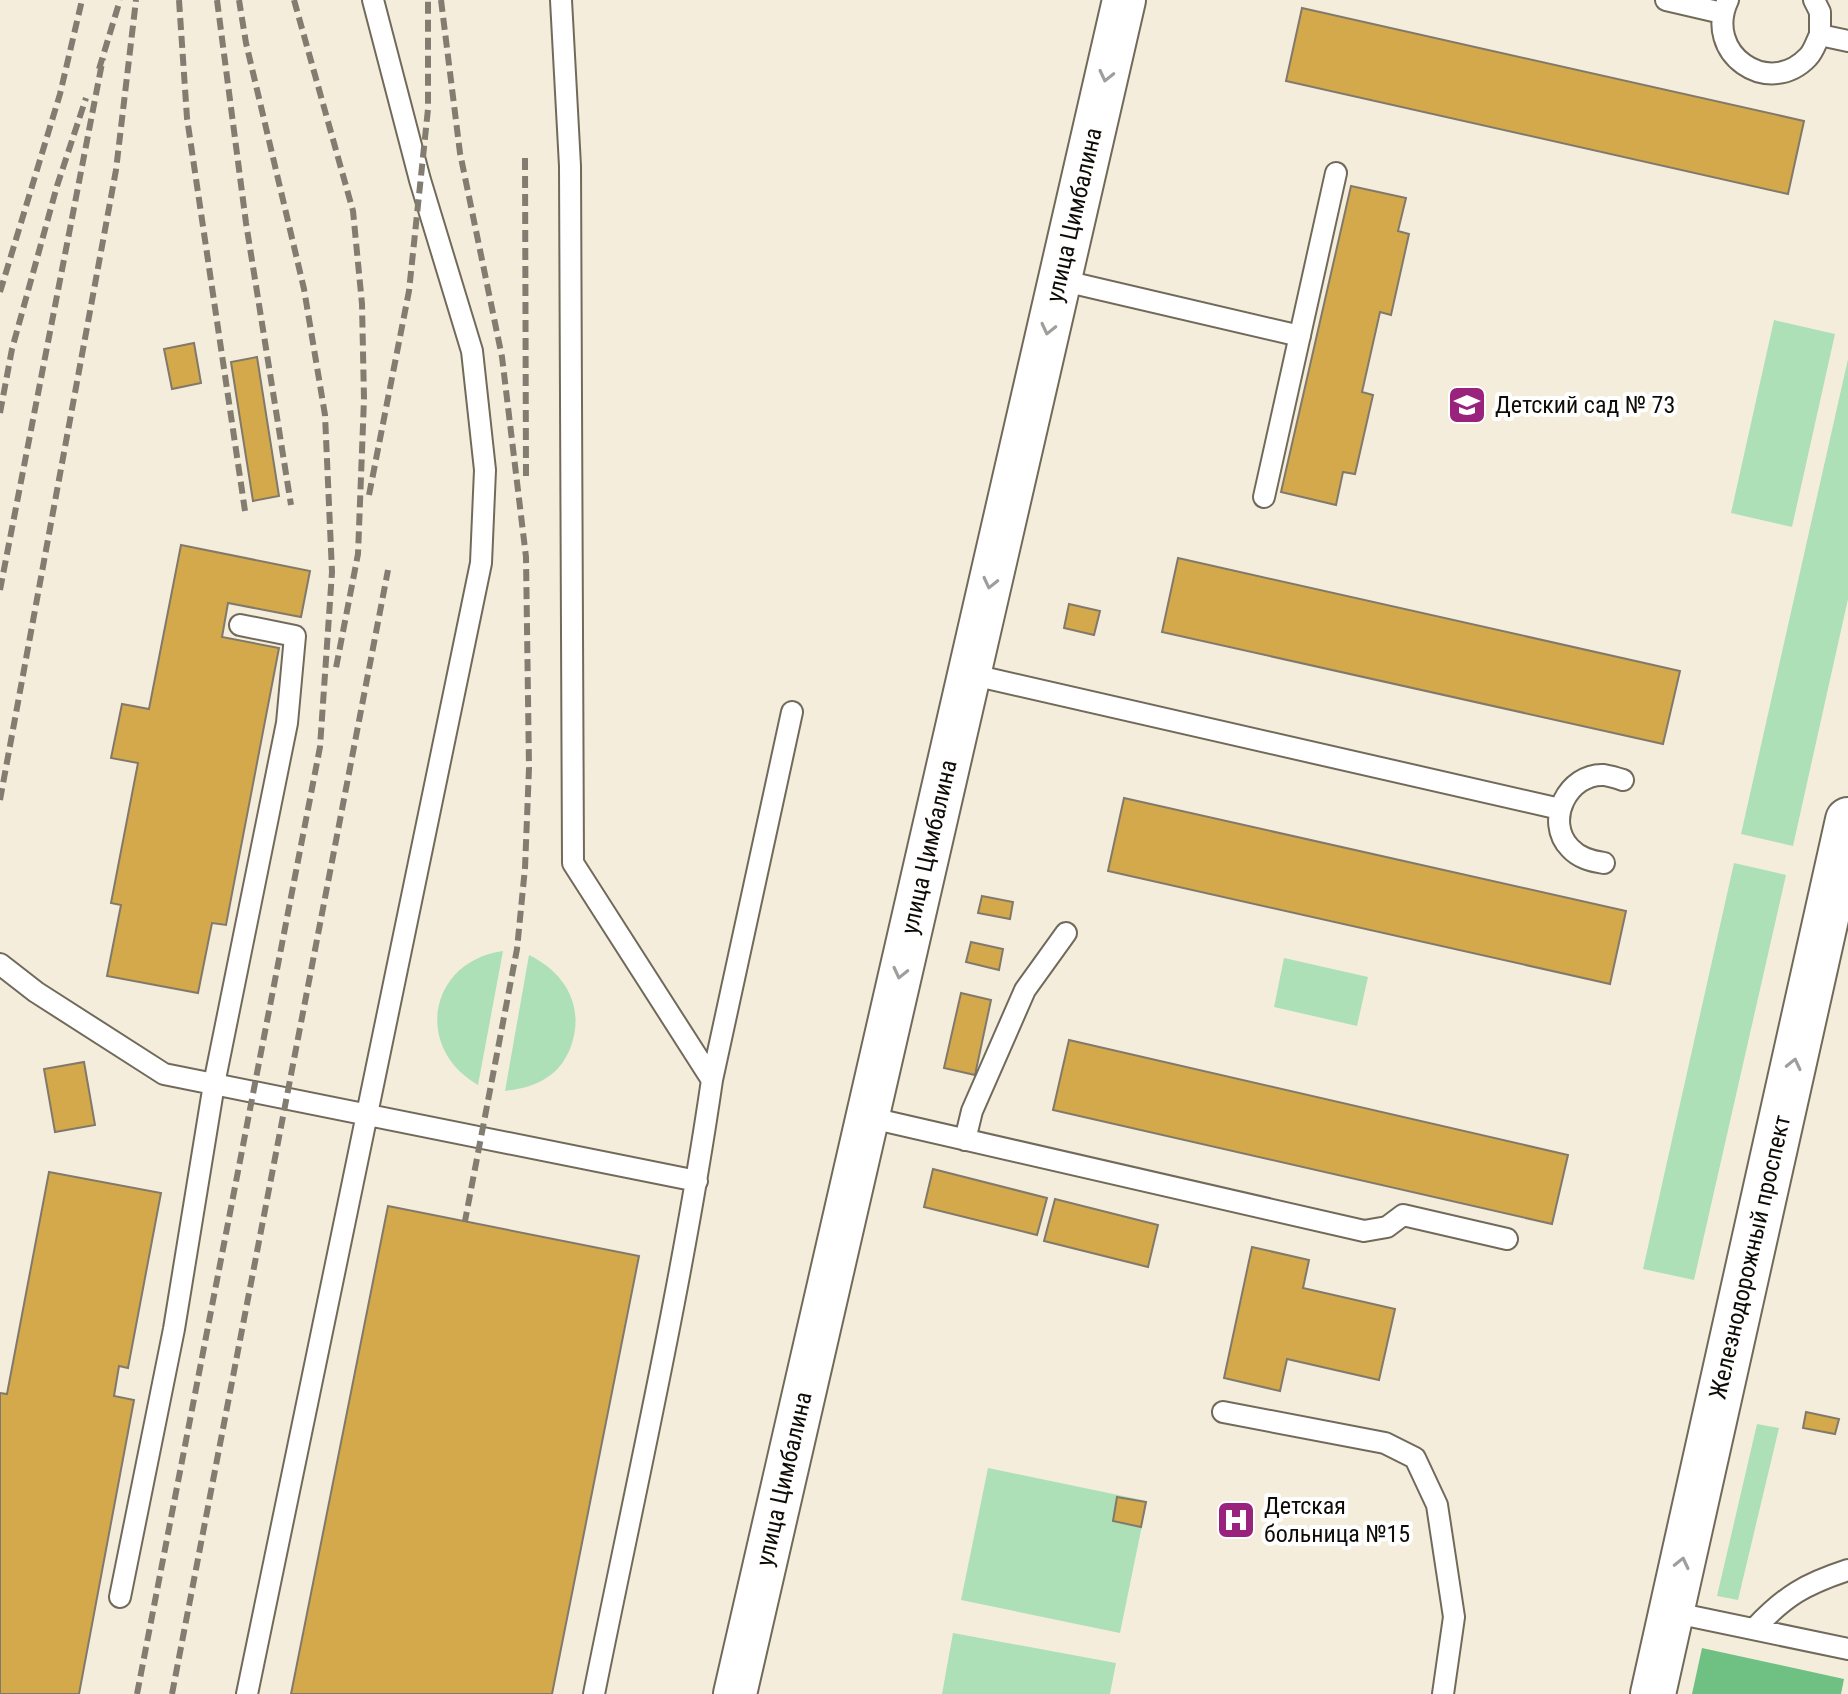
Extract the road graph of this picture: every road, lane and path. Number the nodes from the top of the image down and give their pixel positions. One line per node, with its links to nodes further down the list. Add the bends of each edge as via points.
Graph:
1 (373, 0): 24 (lane, via 472,351 485,470 481,563)
2 (561, 0): 22 (lane, via 570,166 573,863)
3 (1124, 0): 10 (street, улица Цимбалина, one-way to 10)
4 (1666, 0): 6 (lane)
5 (1814, 0): 7 (lane)
6 (1725, 6): 7 (lane, via 1722,35 1732,56 1750,69 1772,74 1793,69 1810,55)
7 (1820, 35): 8 (lane)
8 (1848, 41)
9 (1336, 173): 11 (lane)
10 (1060, 280): 11 (lane); 14 (street, улица Цимбалина, one-way to 14)
11 (1300, 336): 12 (lane)
12 (1264, 497)
13 (240, 625): 23 (lane, via 295,636 287,723)
14 (969, 674): 17 (lane); 25 (street, улица Цимбалина, one-way to 25)
15 (792, 712): 22 (lane)
16 (1623, 780): 17 (lane, via 1603,775 1584,779 1568,791)
17 (1560, 809): 19 (lane, via 1560,829 1568,847 1584,859)
18 (1848, 820): 32 (street, Железнодорожный проспект, one-way to 18)
19 (1604, 863)
20 (1066, 933): 26 (lane, via 1025,990 972,1111)
21 (0, 964): 23 (lane, via 164,1074)
22 (712, 1080): 27 (lane)
23 (214, 1084): 24 (lane); 31 (lane, via 174,1329)
24 (367, 1116): 27 (lane); 35 (lane)
25 (867, 1117): 26 (lane); 37 (street, улица Цимбалина)
26 (965, 1140): 28 (lane, via 1364,1231 1387,1227 1403,1215)
27 (697, 1181): 36 (lane)
28 (1507, 1239)
29 (1223, 1412): 38 (lane, via 1385,1443 1415,1458 1437,1505 1454,1617)
30 (1848, 1570): 33 (lane, via 1815,1581 1782,1601)
31 (120, 1597)
32 (1671, 1612): 33 (lane); 39 (street, Железнодорожный проспект)
33 (1754, 1629): 34 (lane)
34 (1848, 1649)
35 (247, 1694)
36 (594, 1694)
37 (735, 1694)
38 (1443, 1694)
39 (1653, 1694)

